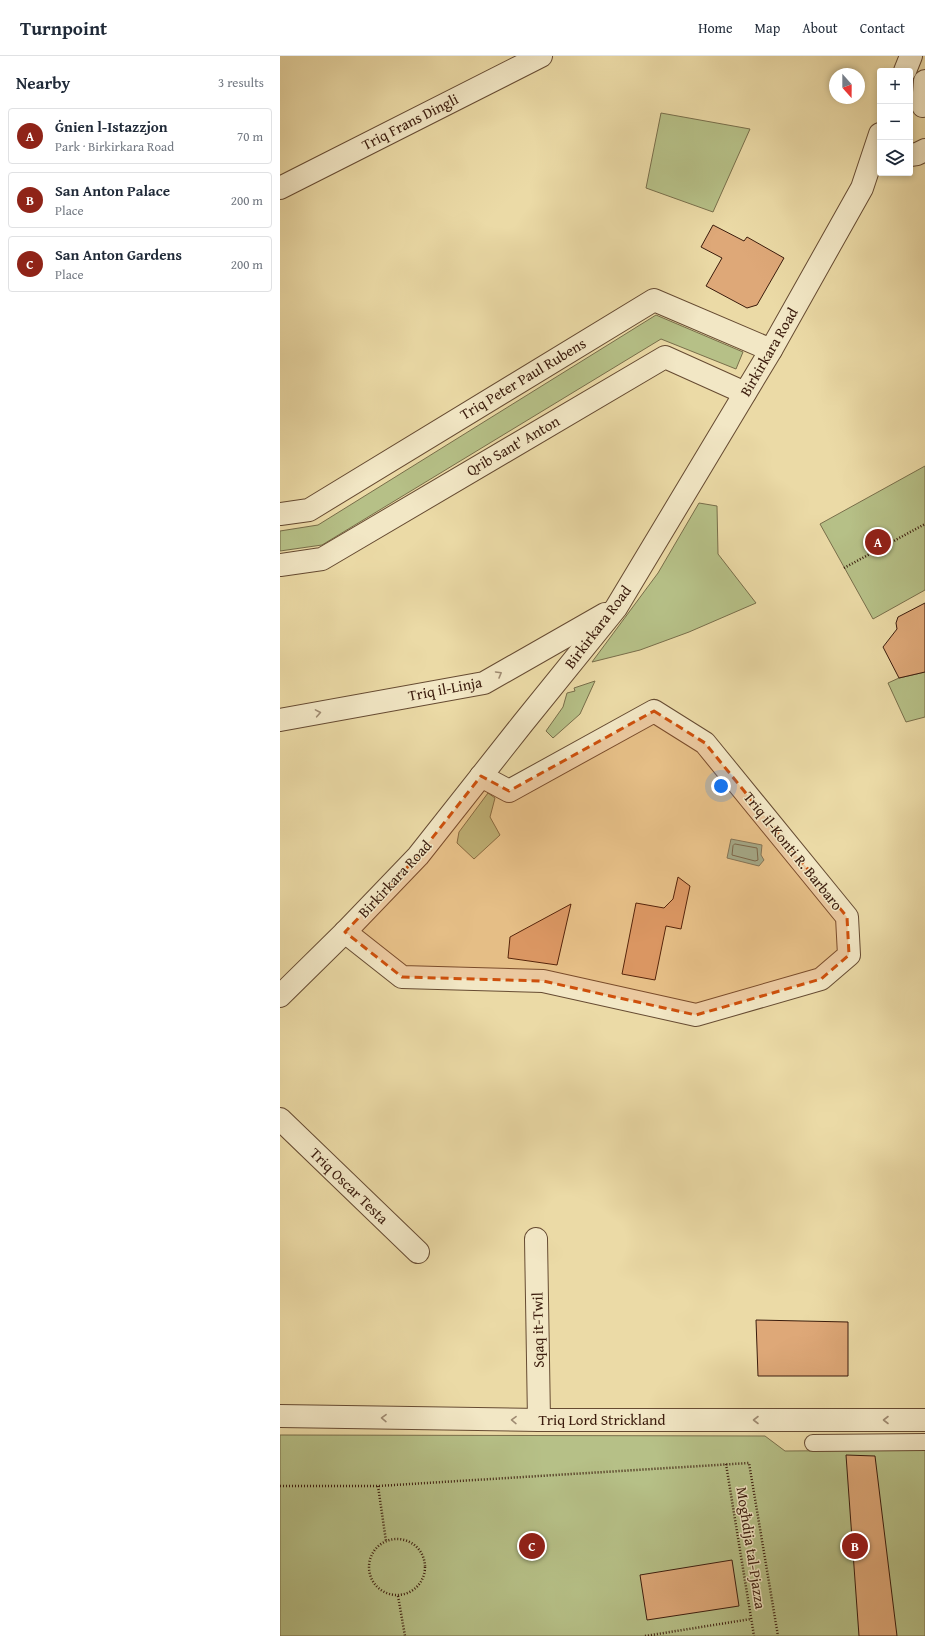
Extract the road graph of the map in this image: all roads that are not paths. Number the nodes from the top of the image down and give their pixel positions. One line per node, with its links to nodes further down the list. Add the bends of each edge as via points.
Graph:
1 (541, 56): 8 (street, Triq Frans Dingli)
2 (911, 56): 3 (street)
3 (906, 68)
4 (925, 81): 5 (street)
5 (919, 105)
6 (878, 140): 9 (street, Birkirkara Road)
7 (877, 174): 9 (street, Birkirkara Road)
8 (280, 188)
9 (862, 188): 10 (street, Birkirkara Road)
10 (771, 350): 11 (street, Birkirkara Road); 12 (street, Triq Peter Paul Rubens, via 654,300 308,510)
11 (745, 393): 13 (street, Qrib Sant' Anton, via 665,357 322,559); 14 (street, Birkirkara Road)
12 (280, 514)
13 (280, 565)
14 (616, 608): 15 (street, Triq il-Linja, one-way to 14, via 484,683); 16 (street, Birkirkara Road)
15 (280, 720)
16 (481, 776): 17 (street, Birkirkara Road, via 418,856); 17 (street, Triq il-Konti R. Barbaro, via 509,791 654,711 705,743 847,917 849,955 820,979 696,1015 543,981 402,977)
17 (345, 932): 18 (street, Birkirkara Road)
18 (280, 996)
19 (280, 1120): 21 (street, Triq Oscar Testa)
20 (536, 1239): 23 (street, Sqaq it-Twil)
21 (418, 1252)
22 (280, 1416): 23 (street, Triq Lord Strickland, one-way to 22)
23 (539, 1420): 24 (street, Triq Lord Strickland, one-way to 23)
24 (925, 1420)
25 (925, 1442): 26 (lane)
26 (813, 1443)

